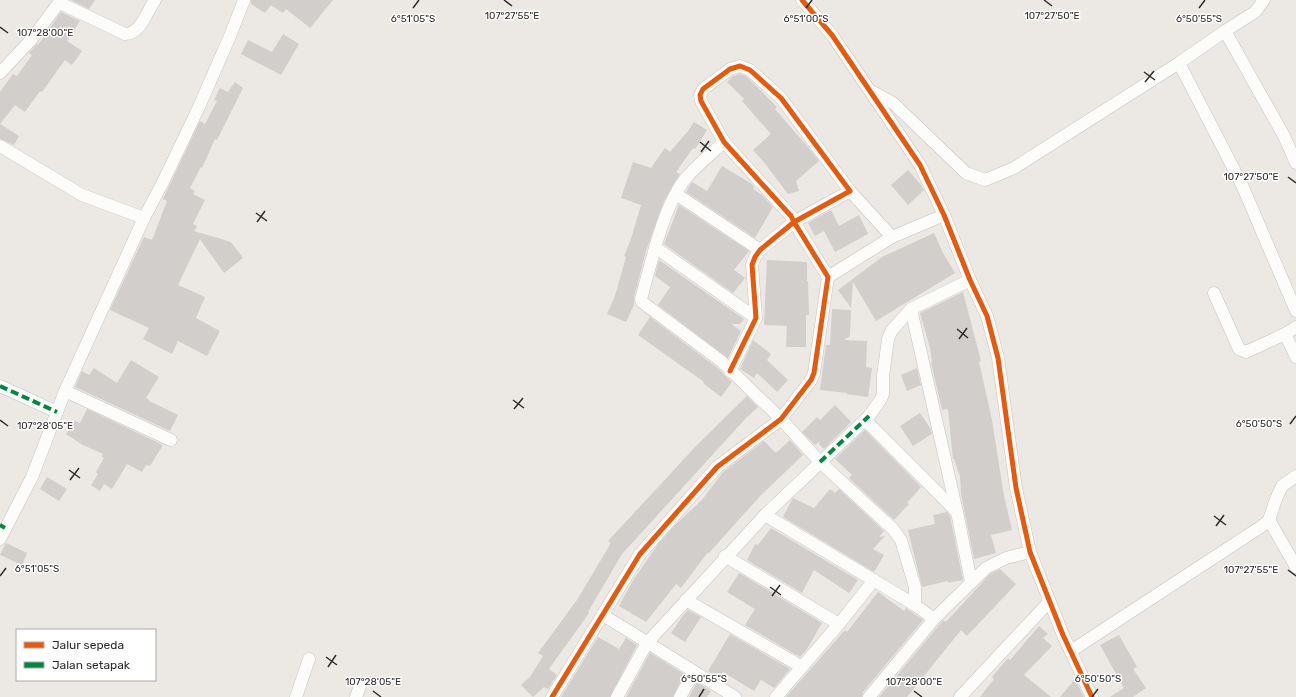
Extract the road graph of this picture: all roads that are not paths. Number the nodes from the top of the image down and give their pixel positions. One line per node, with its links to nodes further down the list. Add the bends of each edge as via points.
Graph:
1 (155, 0): 5 (street, via 139,27 130,34 124,34)
2 (244, 0): 16 (street, via 198,109)
3 (802, 0): 9 (street, via 832,35)
4 (1264, 0): 6 (street, via 1255,12)
5 (61, 2): 8 (street, via 31,40)
6 (1225, 30): 7 (street); 12 (street, via 1284,136)
7 (1179, 63): 9 (street, via 1014,168 985,180 966,173 893,103); 25 (street, via 1242,185)
8 (0, 72)
9 (870, 91): 15 (street, via 920,165)
10 (724, 142): 13 (street, via 700,95 703,89 730,69 740,66 750,70 781,98); 14 (street, via 686,178); 17 (street)
11 (0, 146): 16 (street, via 82,195)
12 (1296, 163)
13 (850, 191): 17 (street); 18 (street)
14 (676, 194): 19 (street, via 664,220); 20 (street)
15 (944, 215): 18 (street); 22 (street)
16 (144, 218): 32 (street)
17 (794, 222): 20 (street); 21 (street)
18 (892, 237): 21 (street)
19 (656, 248): 26 (street); 30 (street, via 642,302 721,361)
20 (760, 250): 26 (street, via 752,265)
21 (828, 277): 34 (street, via 813,376)
22 (970, 280): 24 (street); 43 (street, via 987,316 998,358 1016,488)
23 (1214, 293): 28 (street, via 1239,348 1246,352)
24 (911, 308): 35 (street, via 892,330 888,339 883,394); 39 (street)
25 (1296, 311)
26 (756, 318): 30 (street)
27 (1296, 327): 28 (street)
28 (1285, 334): 29 (street)
29 (1296, 357)
30 (730, 371): 34 (street)
31 (0, 386): 33 (street)
32 (65, 391): 33 (street); 36 (street)
33 (57, 412): 42 (street, via 32,477)
34 (781, 419): 37 (street); 51 (street, via 717,467 640,554)
35 (865, 420): 37 (street); 39 (street)
36 (171, 440)
37 (820, 462): 40 (street); 50 (street, via 893,529 901,540 915,587)
38 (1296, 476): 41 (street, via 1282,486)
39 (957, 512): 47 (street)
40 (765, 515): 44 (street); 46 (street)
41 (1269, 520): 45 (street); 55 (street)
42 (2, 530)
43 (1030, 552): 47 (street, via 1006,558 986,568); 49 (street)
44 (725, 556): 48 (street); 53 (street)
45 (1296, 567)
46 (874, 580): 50 (street); 53 (street)
47 (971, 582): 52 (street)
48 (686, 600): 54 (street); 57 (street)
49 (1049, 602): 55 (street); 66 (street)
50 (915, 605): 52 (street)
51 (603, 615): 54 (street); 60 (street)
52 (934, 619): 65 (street)
53 (839, 624): 57 (street)
54 (647, 643): 58 (street); 61 (street)
55 (1071, 651): 67 (street)
56 (309, 659): 59 (street)
57 (802, 667): 64 (street)
58 (694, 672): 62 (street); 63 (street)
59 (296, 697)
60 (552, 697)
61 (617, 697)
62 (680, 697)
63 (735, 697)
64 (776, 697)
65 (869, 697)
66 (960, 697)
67 (1092, 697)

